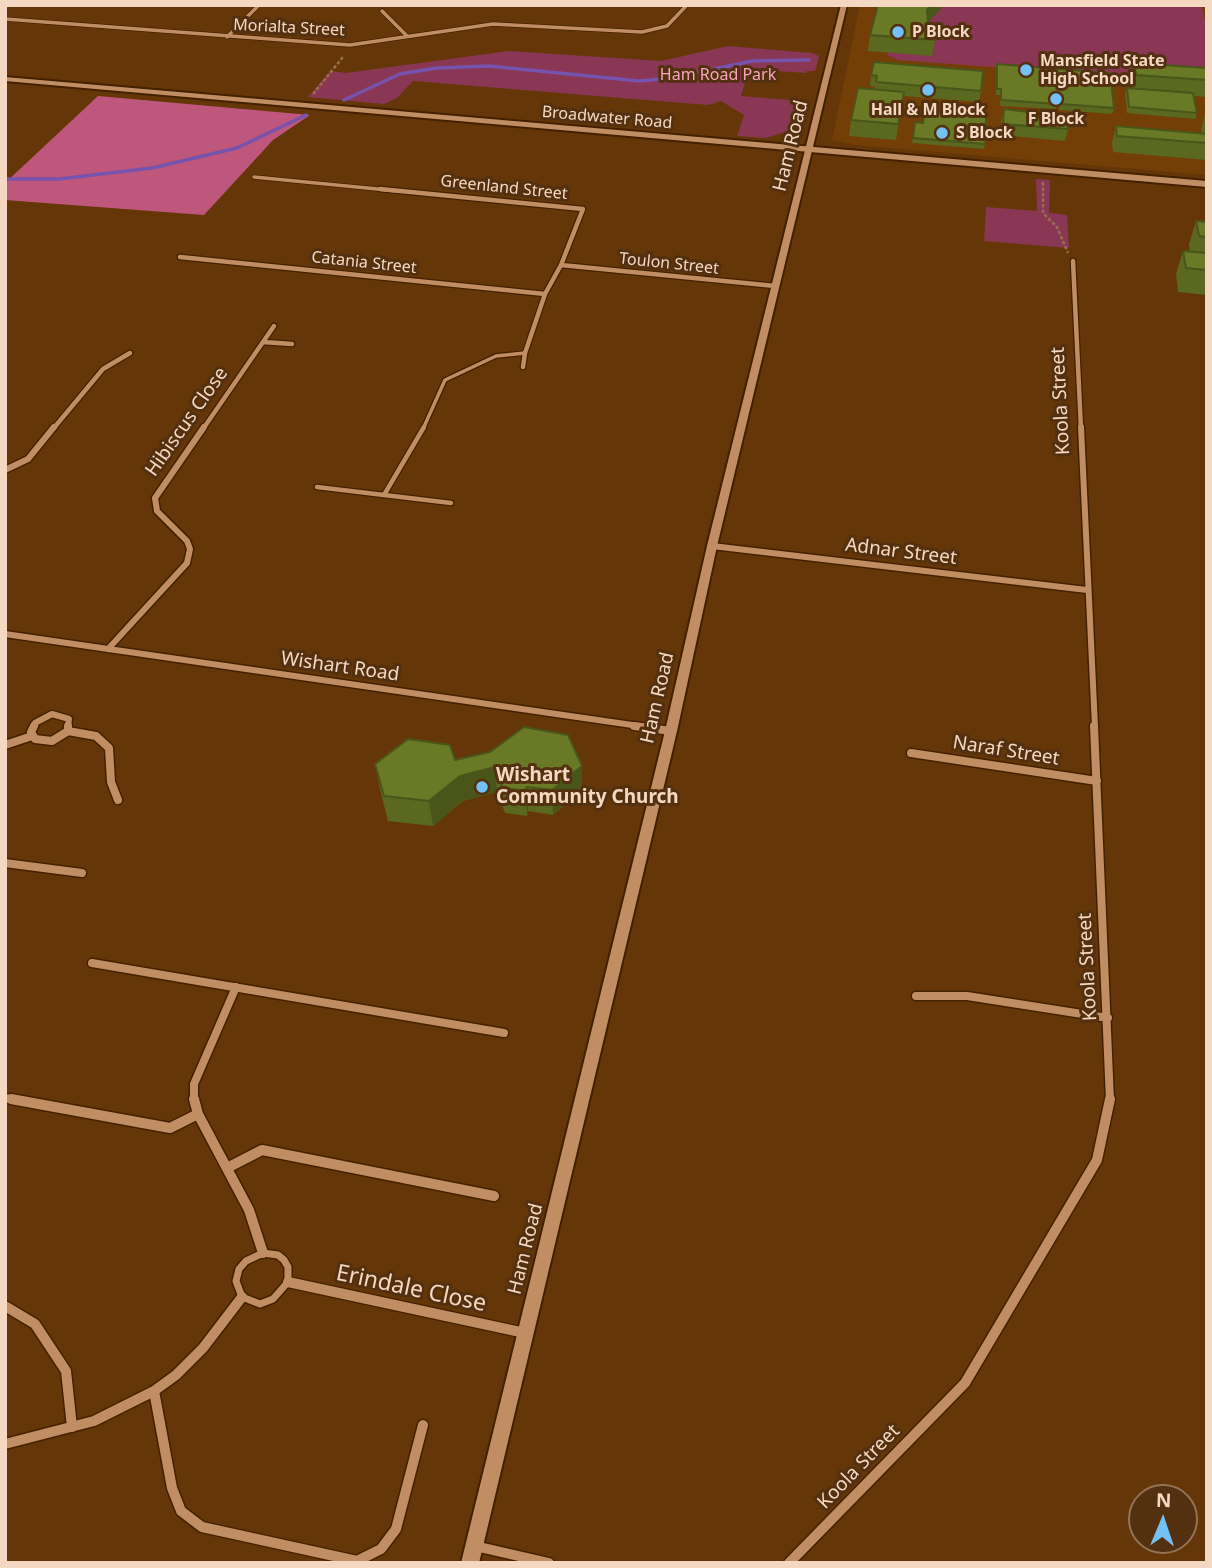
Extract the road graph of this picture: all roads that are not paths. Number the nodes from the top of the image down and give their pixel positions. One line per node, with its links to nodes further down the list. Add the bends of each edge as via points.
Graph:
1 (259, 5): 7 (street)
2 (687, 5): 6 (street, Morialta Street, via 667,26 642,32 493,24)
3 (844, 5): 9 (street, Ham Road)
4 (382, 11): 6 (street)
5 (5, 19): 7 (street, Morialta Street)
6 (407, 36): 7 (street, Morialta Street, via 349,45)
7 (227, 37)
8 (5, 79): 9 (main road, Broadwater Road)
9 (811, 149): 11 (main road, Broadwater Road); 15 (street, Ham Road)
10 (254, 177): 14 (street, Greenland Street, via 583,209)
11 (1207, 184)
12 (180, 257): 16 (street, Catania Street)
13 (1073, 261): 28 (street, Koola Street)
14 (561, 265): 15 (street, Toulon Street); 16 (street, Greenland Street)
15 (775, 286): 27 (street, Ham Road)
16 (545, 294): 21 (street, Greenland Street)
17 (274, 326): 18 (street, Hibiscus Close)
18 (262, 342): 19 (street); 30 (street, Hibiscus Close, via 155,498 157,511 187,541 187,564)
19 (292, 344)
20 (130, 353): 23 (street, via 103,369 28,459)
21 (525, 353): 22 (street, Greenland Street); 25 (lane, via 496,356 445,380 427,423)
22 (523, 367)
23 (5, 470)
24 (317, 487): 25 (lane)
25 (384, 495): 26 (lane)
26 (450, 503)
27 (712, 546): 28 (street, Adnar Street); 32 (street, Ham Road)
28 (1087, 590): 36 (street, Koola Street)
29 (5, 634): 30 (street, Wishart Road)
30 (108, 649): 32 (street, Wishart Road)
31 (68, 731): 33 (street, via 52,741); 33 (street, via 68,719 52,714 35,723); 37 (street, via 96,736 109,748 111,782)
32 (671, 731): 53 (street, Ham Road)
33 (32, 736): 34 (street)
34 (5, 745)
35 (911, 752): 36 (street, Naraf Street)
36 (1097, 781): 43 (street, Koola Street)
37 (118, 800)
38 (5, 863): 39 (street)
39 (82, 873)
40 (92, 963): 41 (street)
41 (236, 987): 44 (street); 46 (street, via 194,1084)
42 (916, 996): 43 (street, via 967,996)
43 (1108, 1018): 61 (street, Koola Street, via 1110,1100 1097,1160 1090,1172 965,1383)
44 (504, 1033)
45 (5, 1098): 46 (street, via 170,1128)
46 (198, 1114): 47 (street)
47 (227, 1168): 48 (street, via 262,1150); 49 (street, via 249,1210)
48 (494, 1196)
49 (263, 1253): 50 (lane, via 284,1260); 51 (lane, via 240,1269 236,1281)
50 (288, 1282): 51 (lane, via 274,1299 264,1303); 53 (street, Erindale Close)
51 (242, 1297): 54 (street, via 203,1348)
52 (5, 1306): 56 (street, via 35,1324 66,1371)
53 (526, 1334): 58 (street, Ham Road)
54 (154, 1391): 55 (street, via 172,1488 181,1511 202,1527 357,1561 381,1549 396,1529); 56 (street)
55 (423, 1425)
56 (72, 1427): 57 (street)
57 (5, 1444)
58 (475, 1546): 59 (street, Ham Road); 60 (street)
59 (470, 1563)
60 (549, 1563)
61 (789, 1563)

